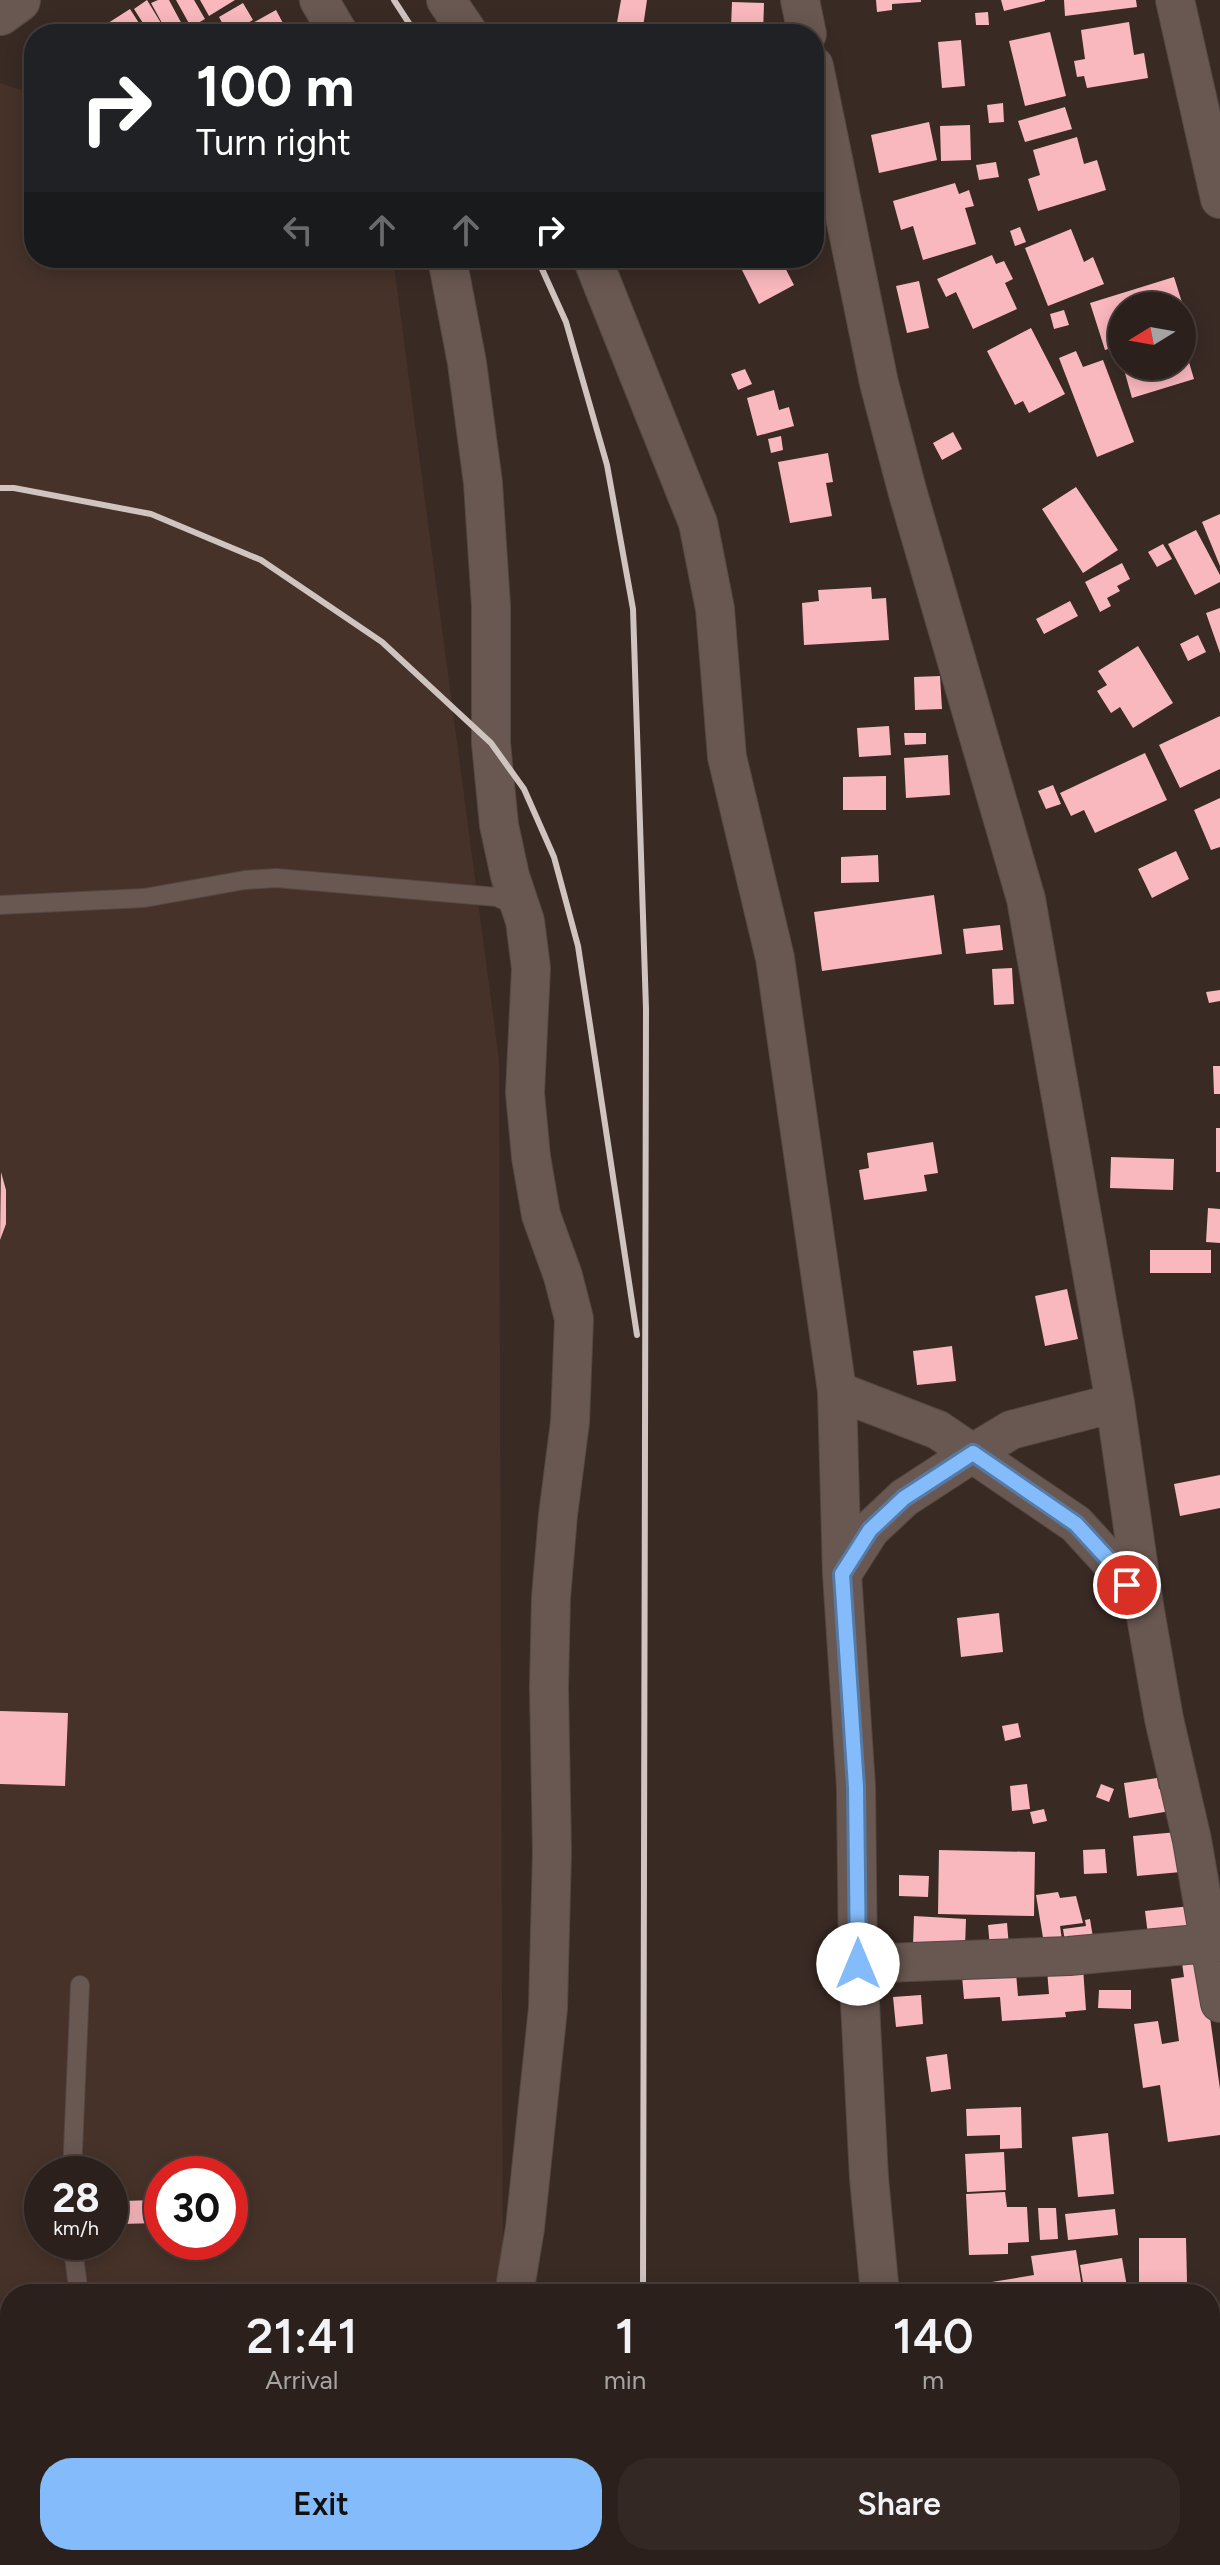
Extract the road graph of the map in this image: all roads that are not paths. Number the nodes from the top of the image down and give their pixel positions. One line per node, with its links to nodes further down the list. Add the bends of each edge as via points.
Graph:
1 (18, 0): 6 (street)
2 (319, 0): 7 (street)
3 (446, 0): 8 (street)
4 (800, 0): 9 (street)
5 (1175, 0): 11 (street)
6 (0, 13)
7 (333, 24)
8 (462, 24)
9 (805, 24)
10 (824, 114): 17 (street, via 883,399 1026,899)
11 (1220, 199)
12 (449, 268): 15 (street, via 483,483 491,606 491,743 499,825)
13 (596, 268): 16 (street, via 698,523 715,609 727,757 775,958)
14 (0, 905): 15 (lane, via 144,898 276,878 497,897 512,904)
15 (525, 921): 28 (street, via 531,968 525,1093 531,1157 541,1215 574,1319 574,1367 551,1598 548,2008)
16 (837, 1391): 18 (street, via 938,1430); 19 (street)
17 (1115, 1403): 18 (street, via 1011,1430); 20 (street)
18 (973, 1453): 19 (street, via 904,1498 870,1530); 20 (street, via 1076,1524)
19 (842, 1574): 22 (street, via 856,1787)
20 (1145, 1611): 21 (street)
21 (1215, 1942): 22 (street, via 1069,1956); 24 (street)
22 (858, 1964): 29 (street)
23 (80, 1985): 25 (lane)
24 (1220, 2003)
25 (73, 2156)
26 (74, 2260): 27 (lane)
27 (78, 2284)
28 (516, 2284)
29 (879, 2284)

